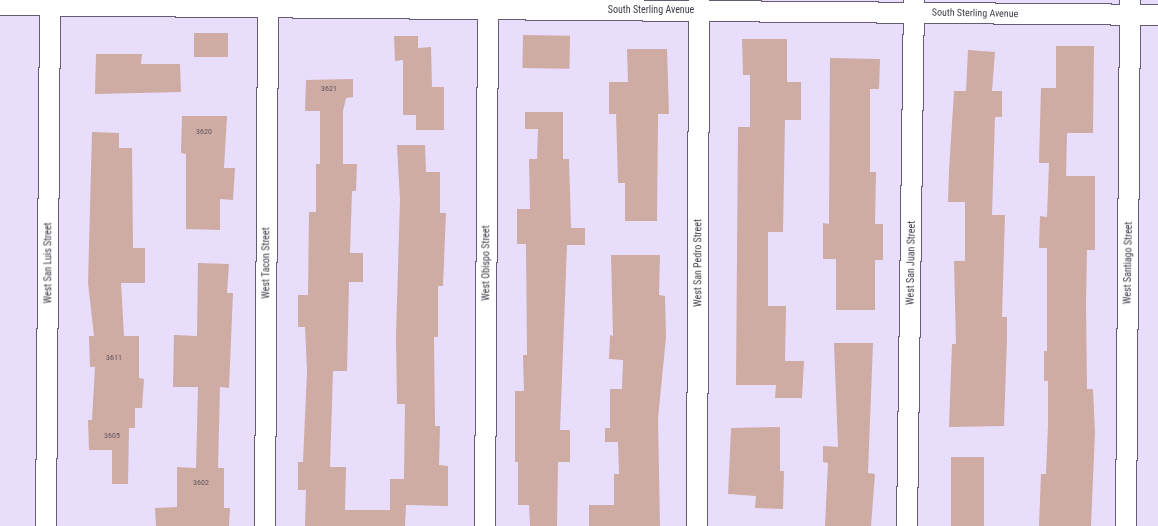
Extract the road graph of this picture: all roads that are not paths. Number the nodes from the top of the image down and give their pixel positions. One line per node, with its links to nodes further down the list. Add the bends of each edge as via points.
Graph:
1 (50, 2): 2 (street, South Sterling Avenue); 4 (street, South Sterling Avenue); 9 (street, West San Luis Street)
2 (268, 3): 3 (street, South Sterling Avenue); 10 (street, West Tacon Street)
3 (488, 4): 5 (street, South Sterling Avenue); 11 (street, West Obispo Street)
4 (0, 5)
5 (699, 5): 6 (street, South Sterling Avenue); 12 (street, West San Pedro Street)
6 (914, 6): 7 (street, South Sterling Avenue); 13 (street, West San Juan Street)
7 (1130, 7): 8 (street, South Sterling Avenue); 14 (street, West Santiago Street)
8 (1158, 15)
9 (46, 526)
10 (265, 526)
11 (485, 526)
12 (697, 526)
13 (907, 526)
14 (1126, 526)

